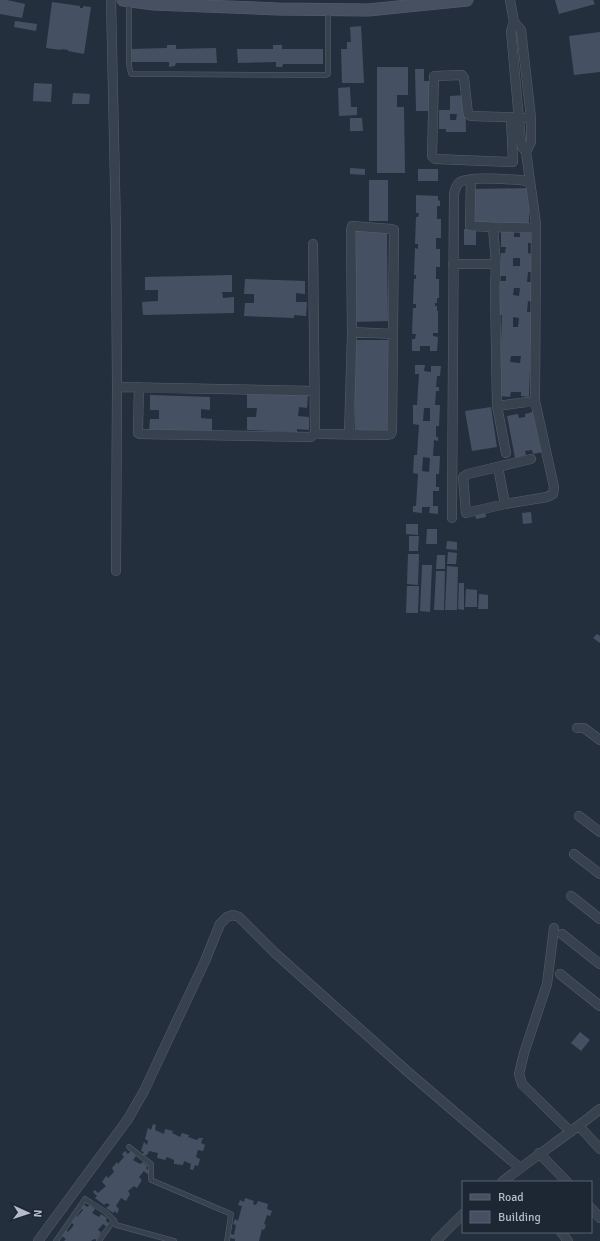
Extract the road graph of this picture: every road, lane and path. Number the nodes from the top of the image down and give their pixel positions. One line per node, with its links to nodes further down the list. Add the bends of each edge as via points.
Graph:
1 (111, 0): 19 (street)
2 (126, 0): 5 (main road, via 154,4); 5 (lane, via 131,74 326,75)
3 (467, 0): 5 (main road, via 368,10)
4 (510, 0): 6 (street)
5 (328, 10)
6 (514, 22): 7 (street, via 511,31); 8 (street, via 521,30)
7 (515, 118): 7 (street, via 471,116 468,114 462,75 434,76 432,156 435,159 513,162); 8 (street); 9 (street, via 522,147)
8 (531, 118): 9 (street, via 531,142)
9 (526, 152): 11 (street)
10 (471, 179): 11 (street); 12 (street, via 470,226); 15 (street, via 458,183 454,194)
11 (530, 181): 13 (street)
12 (494, 228): 13 (street); 16 (street)
13 (536, 228): 22 (street)
14 (313, 244): 21 (street)
15 (453, 264): 16 (street); 30 (street)
16 (496, 264): 23 (street)
17 (352, 332): 18 (street); 18 (street, via 352,226 394,230); 25 (street)
18 (393, 334): 25 (street, via 391,434)
19 (117, 387): 20 (street); 33 (street)
20 (140, 387): 21 (street); 24 (street, via 140,434 310,437)
21 (314, 392): 24 (street)
22 (535, 401): 23 (street); 31 (street, via 554,487 553,494)
23 (497, 406): 26 (street)
24 (314, 433): 25 (street)
25 (349, 435)
26 (506, 453)
27 (531, 459): 28 (street)
28 (498, 467): 29 (street); 31 (street)
29 (463, 476): 30 (street); 31 (street, via 466,513)
30 (452, 477): 32 (street)
31 (505, 504)
32 (452, 518)
33 (116, 570)
34 (577, 728): 35 (street, via 584,728)
35 (600, 740)
36 (579, 816): 37 (street)
37 (600, 832)
38 (574, 854): 39 (street)
39 (600, 874)
40 (571, 896): 41 (street)
41 (600, 919)
42 (554, 928): 49 (street, via 547,984 519,1074 522,1084)
43 (562, 934): 44 (street)
44 (600, 964)
45 (560, 974): 46 (street)
46 (600, 1006)
47 (600, 1110): 48 (street)
48 (579, 1126): 49 (street); 51 (street)
49 (571, 1132): 52 (street)
50 (129, 1147): 65 (lane, via 151,1164 151,1180 230,1214)
51 (600, 1149)
52 (540, 1153): 53 (street); 55 (street)
53 (520, 1168): 54 (street); 61 (street, via 408,1072 275,953 239,917 233,915 227,916 220,924 205,962 144,1091 128,1119)
54 (514, 1178)
55 (566, 1181)
56 (592, 1209): 58 (street)
57 (462, 1215): 66 (street)
58 (600, 1218)
59 (114, 1220): 62 (lane, via 85,1199); 63 (lane); 64 (lane, via 116,1225)
60 (562, 1233): 67 (street)
61 (38, 1241)
62 (56, 1241)
63 (99, 1241)
64 (174, 1241)
65 (227, 1241)
66 (436, 1241)
67 (568, 1241)

